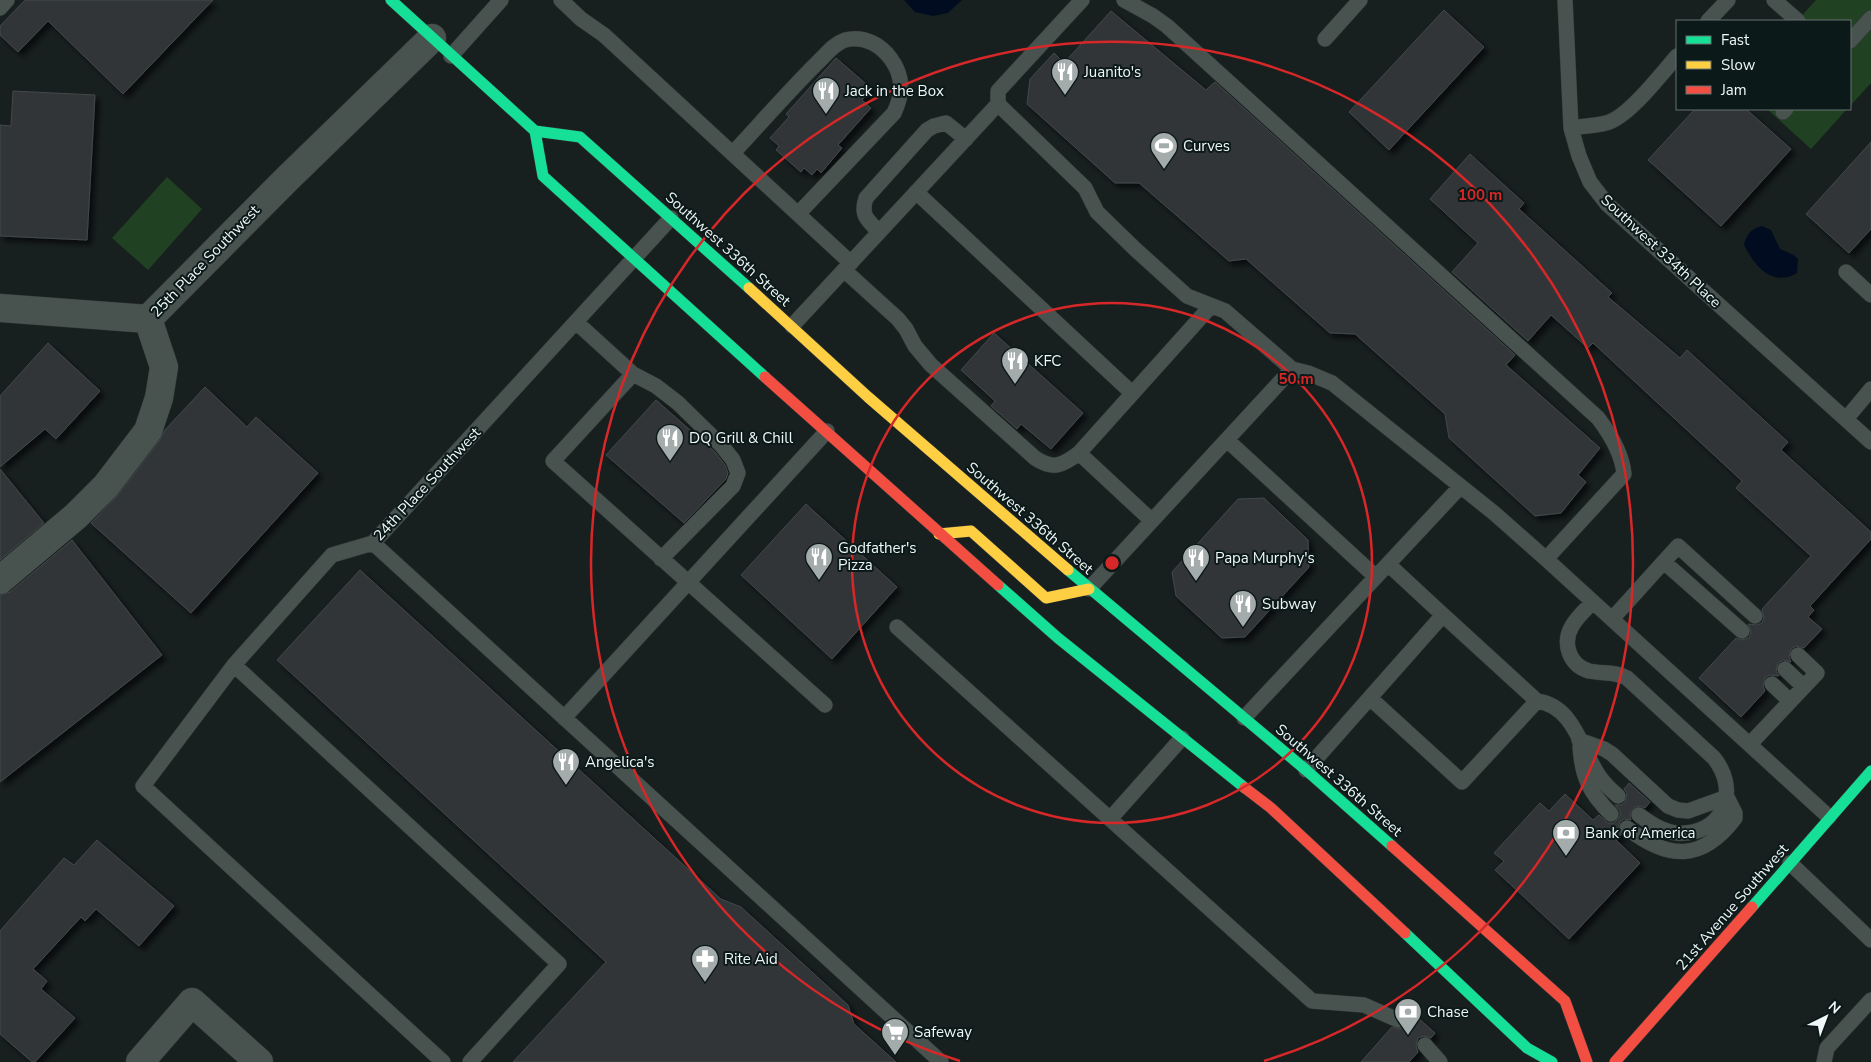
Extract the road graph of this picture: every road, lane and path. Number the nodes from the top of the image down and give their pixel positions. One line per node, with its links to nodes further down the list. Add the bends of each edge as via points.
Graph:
1 (7, 0): 11 (lane)
2 (390, 0): 17 (main road)
3 (501, 0): 17 (lane)
4 (561, 0): 23 (lane, via 604,35)
5 (1082, 0): 19 (lane, via 998,91)
6 (1124, 0): 51 (lane, via 1168,26 1608,430 1619,452 1624,474)
7 (1360, 0): 15 (lane)
8 (1565, 0): 20 (lane, Southwest 334th Place)
9 (1728, 0): 13 (lane)
10 (1774, 0): 14 (lane)
11 (0, 8)
12 (1871, 18): 16 (lane)
13 (1709, 20)
14 (1797, 20)
15 (1325, 39)
16 (1851, 40)
17 (442, 47): 21 (main road); 34 (street, 25th Place Southwest, via 279,186)
18 (1676, 57): 20 (lane, via 1619,116 1608,123)
19 (998, 104): 22 (lane); 32 (lane, via 1085,188 1097,212 1135,249 1187,296)
20 (1571, 128): 41 (lane, Southwest 334th Place, via 1590,182 1607,204)
21 (535, 131): 26 (main road, Southwest 336th Street, via 580,137); 28 (main road, via 544,176)
22 (966, 139): 24 (lane); 27 (lane, via 946,123 927,130 866,198 863,211)
23 (733, 154): 25 (lane); 25 (lane, via 834,46 856,39 880,46 900,76 900,101 894,113)
24 (916, 192): 27 (lane); 40 (lane)
25 (798, 214): 29 (lane)
26 (671, 218): 28 (lane, 24th Place Southwest); 36 (main road, Southwest 336th Street)
27 (879, 232): 29 (lane)
28 (635, 258): 35 (lane, 24th Place Southwest); 42 (main road)
29 (848, 266): 36 (lane); 45 (lane, via 906,328 915,346 931,365 1034,458 1043,464 1056,466)
30 (1846, 272): 31 (lane)
31 (1871, 295)
32 (1211, 306): 37 (lane, via 1225,310); 40 (lane)
33 (0, 308): 34 (street)
34 (148, 319): 55 (street, 25th Place Southwest, via 164,367 159,398 148,431 106,486 76,516)
35 (576, 322): 38 (lane); 49 (lane, 24th Place Southwest)
36 (792, 326): 57 (main road, Southwest 336th Street, via 868,397)
37 (1292, 369): 43 (lane); 46 (lane, via 1332,383)
38 (633, 374): 50 (lane, via 656,386 684,409 722,446 738,473 732,486); 50 (lane, via 554,461)
39 (1871, 390): 41 (lane)
40 (1132, 393): 45 (lane)
41 (1846, 419): 44 (lane, Southwest 334th Place)
42 (828, 431): 48 (main road); 56 (lane)
43 (1227, 440): 47 (lane); 54 (lane)
44 (1871, 442)
45 (1079, 453): 47 (lane)
46 (1460, 487): 51 (lane); 53 (lane)
47 (1152, 521): 57 (lane)
48 (939, 534): 57 (main road, via 971,531 1046,598); 75 (main road, via 1058,638)
49 (373, 544): 65 (lane, 24th Place Southwest, via 332,555); 73 (lane)
50 (662, 559): 56 (lane)
51 (1546, 559): 58 (lane)
52 (1664, 562): 60 (lane, via 1678,546); 61 (lane); 63 (lane)
53 (1388, 564): 54 (lane); 59 (lane)
54 (1376, 577): 74 (lane)
55 (0, 580)
56 (688, 583): 72 (lane); 73 (lane)
57 (1089, 589): 74 (main road, Southwest 336th Street)
58 (1593, 602): 61 (lane); 81 (lane, via 1572,626 1567,648 1572,661 1589,671 1610,672 1627,678 1714,758 1726,777)
59 (1443, 615): 69 (lane); 70 (lane)
60 (1755, 616)
61 (1612, 619): 77 (lane)
62 (897, 627): 85 (lane)
63 (1742, 631)
64 (1798, 655): 68 (lane, via 1817,673)
65 (234, 665): 94 (lane, 24th Place Southwest, via 143,786); 95 (lane, via 560,964)
66 (1785, 669): 68 (lane)
67 (1772, 684): 71 (lane)
68 (1804, 687): 71 (lane)
69 (1370, 698): 70 (lane, via 1462,782); 78 (lane)
70 (1537, 701): 76 (lane, via 1553,705 1570,720)
71 (1790, 701): 77 (lane)
72 (824, 705)
73 (564, 718): 96 (lane)
74 (1244, 718): 78 (main road, Southwest 336th Street)
75 (1182, 738): 85 (lane); 98 (main road, via 1272,808 1527,1048)
76 (1579, 740): 80 (lane, via 1600,777); 81 (lane, via 1604,749 1668,806 1678,810 1688,811); 82 (lane, via 1584,777)
77 (1750, 744): 84 (lane)
78 (1306, 770): 99 (main road, Southwest 336th Street, via 1565,1001)
79 (1871, 771): 84 (main road, 21st Avenue Southwest)
80 (1618, 796)
81 (1727, 797): 83 (lane, via 1724,810 1710,824 1686,833 1665,830); 86 (lane, via 1735,818 1718,836 1699,848 1686,852 1655,847)
82 (1611, 814)
83 (1639, 815)
84 (1829, 817): 87 (main road, 21st Avenue Southwest)
85 (1110, 819): 90 (lane, via 1312,1000 1364,1004)
86 (1627, 828)
87 (1790, 863): 88 (lane); 100 (main road, 21st Avenue Southwest)
88 (1871, 940)
89 (1871, 1000): 101 (lane, via 1827,1048)
90 (1398, 1020)
91 (1425, 1045): 97 (lane)
92 (140, 1062): 93 (street, via 192,1002)
93 (259, 1062)
94 (443, 1062)
95 (470, 1062)
96 (941, 1062)
97 (1440, 1062)
98 (1552, 1062)
99 (1587, 1062)
100 (1615, 1062)
101 (1824, 1062)

